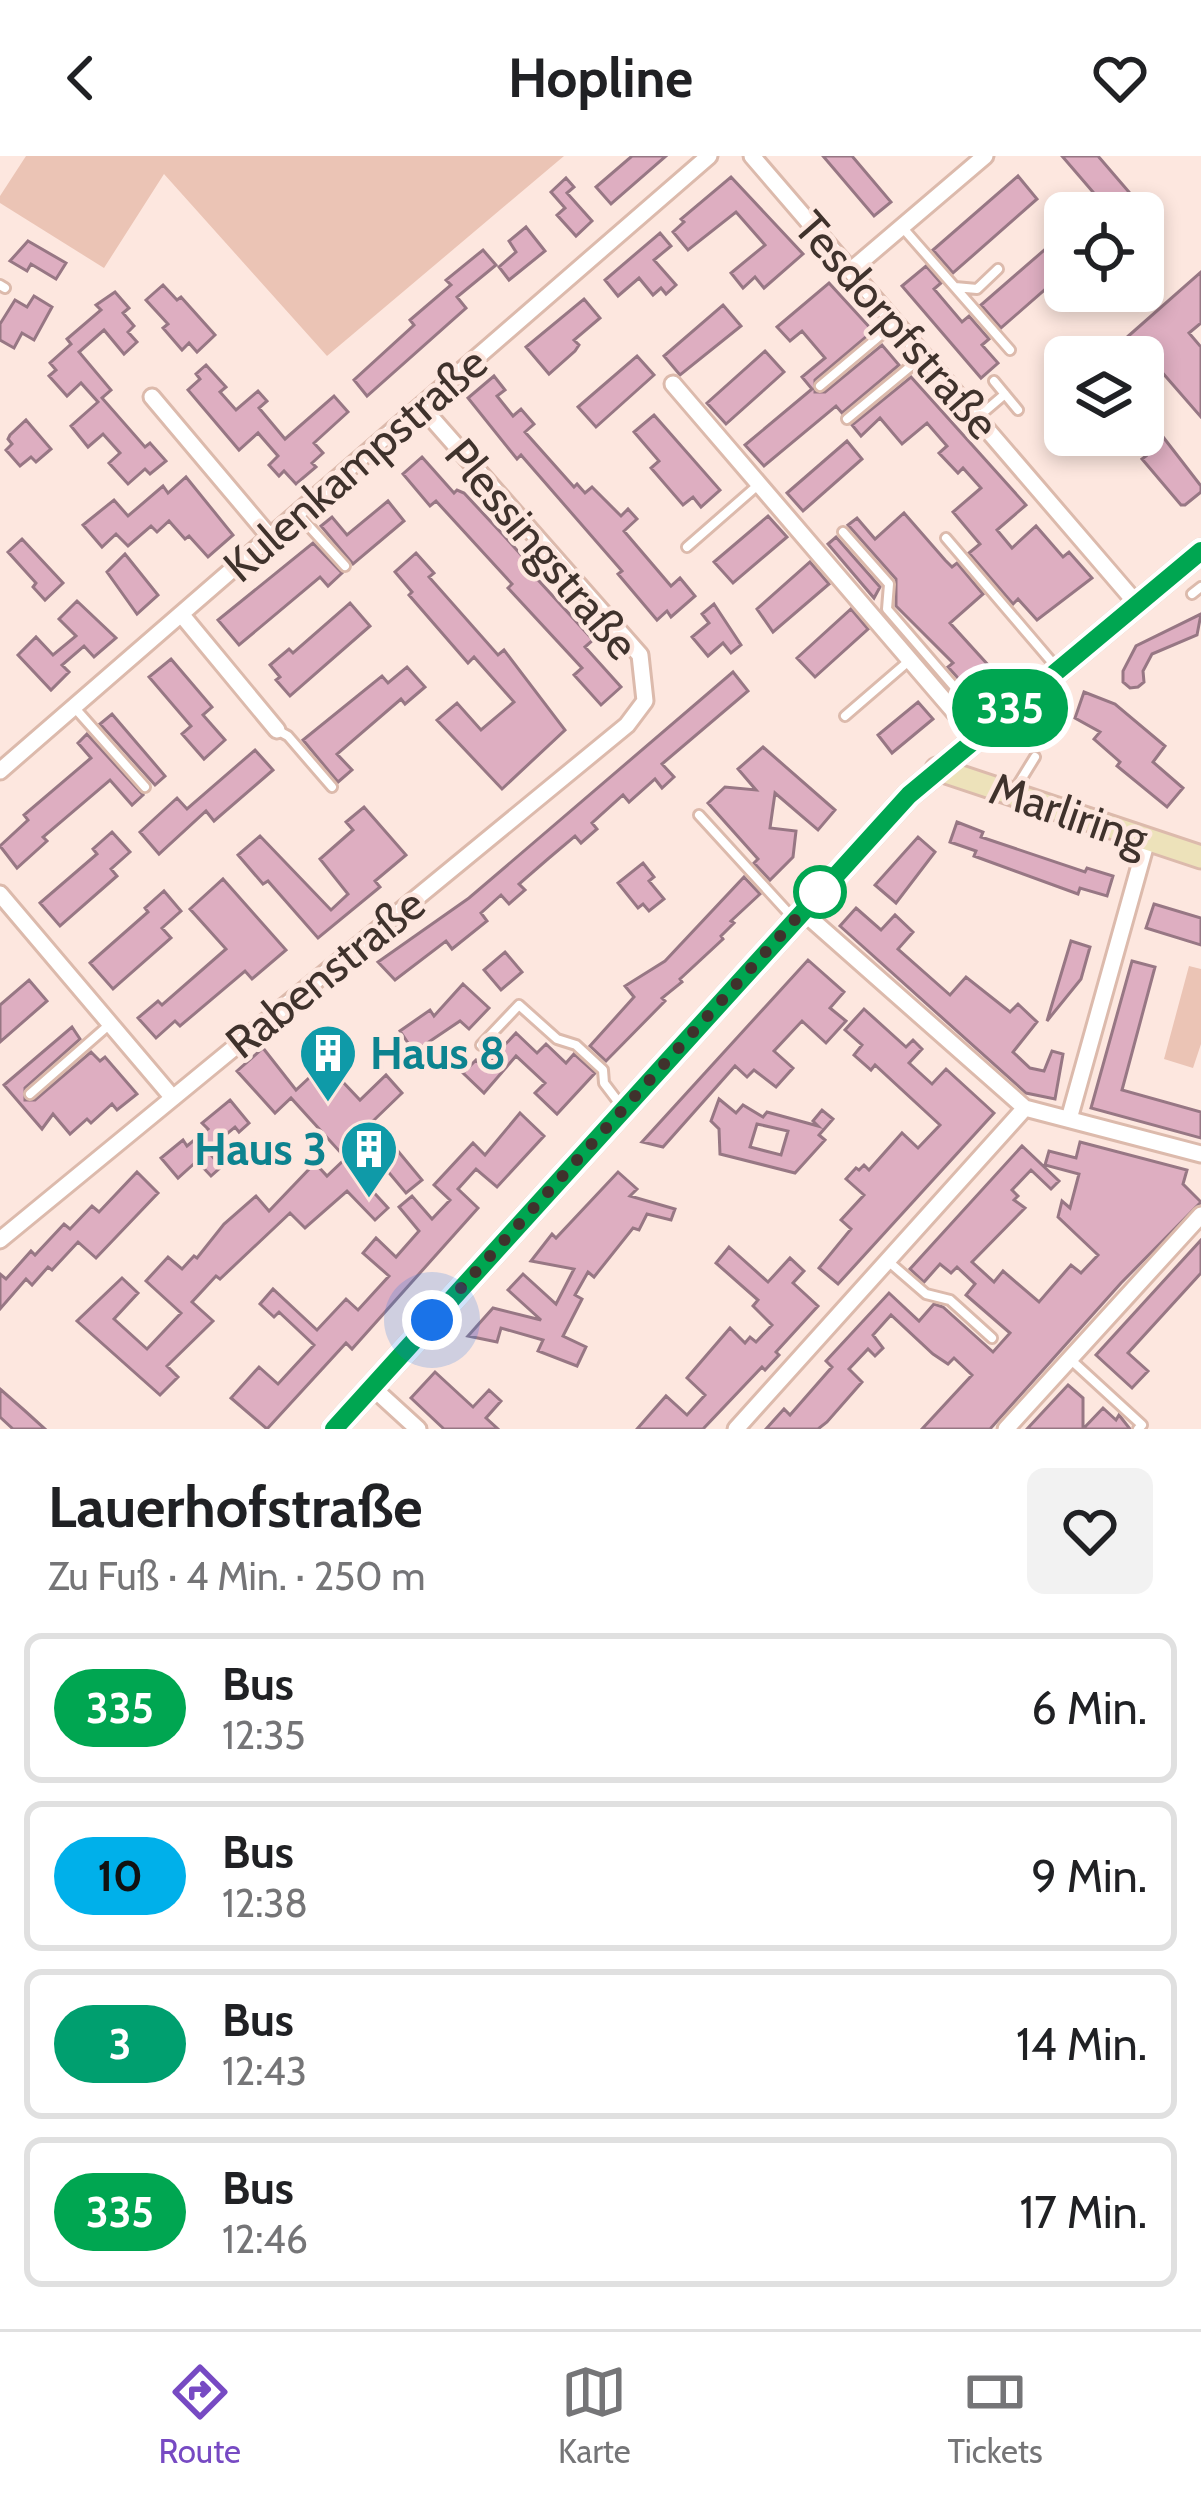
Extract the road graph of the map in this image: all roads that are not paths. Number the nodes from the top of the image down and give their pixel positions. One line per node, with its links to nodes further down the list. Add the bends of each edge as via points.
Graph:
1 (709, 156): 16 (street, Kulenkampstraße)
2 (752, 156): 6 (street, Tesdorpfstraße)
3 (985, 156): 4 (street)
4 (902, 227): 6 (street); 7 (lane)
5 (998, 269): 7 (lane, via 976,290)
6 (850, 271): 8 (street, Tesdorpfstraße)
7 (955, 287): 9 (lane)
8 (895, 323): 10 (street, Tesdorpfstraße); 13 (lane)
9 (1010, 350)
10 (923, 356): 18 (street, Tesdorpfstraße); 19 (lane)
11 (994, 381): 14 (lane)
12 (674, 384): 20 (street)
13 (820, 386)
14 (1005, 394): 17 (lane); 18 (lane)
15 (152, 398): 23 (street)
16 (422, 406): 21 (street, Kulenkampstraße); 34 (street, Plessingstraße, via 640,655)
17 (1018, 410)
18 (976, 418): 30 (street, Tesdorpfstraße)
19 (847, 419)
20 (759, 484): 25 (lane); 32 (street)
21 (297, 513): 23 (street, Kulenkampstraße); 27 (lane)
22 (843, 532): 38 (lane, via 889,584 887,609)
23 (270, 537): 31 (street, Kulenkampstraße)
24 (946, 538): 33 (lane)
25 (687, 547)
26 (1201, 551): 30 (main road)
27 (345, 566)
28 (1201, 586): 29 (lane)
29 (1192, 594)
30 (1137, 604): 33 (main road)
31 (181, 614): 35 (street, Kulenkampstraße); 37 (street)
32 (910, 660): 36 (lane); 38 (street)
33 (1058, 669): 38 (main road)
34 (645, 700): 53 (street, Rabenstraße, via 626,725)
35 (74, 707): 41 (street, Kulenkampstraße); 42 (lane)
36 (845, 716)
37 (277, 730): 43 (lane)
38 (981, 731): 40 (main road)
39 (1035, 757): 44 (lane)
40 (937, 769): 44 (main road, Marliring); 49 (main road)
41 (0, 771)
42 (145, 787)
43 (332, 787)
44 (1013, 794): 46 (main road, Marliring)
45 (700, 815): 49 (lane)
46 (1147, 840): 47 (main road, Marliring); 56 (street)
47 (1201, 857)
48 (0, 894): 50 (street)
49 (799, 916): 54 (street); 55 (main road)
50 (110, 1024): 52 (lane); 53 (street)
51 (481, 1045): 55 (lane, via 519,1005 603,1070)
52 (30, 1094)
53 (173, 1098): 59 (street, Rabenstraße)
54 (1025, 1108): 56 (street); 60 (street)
55 (623, 1109): 63 (main road)
56 (1069, 1118): 57 (street)
57 (1201, 1154)
58 (1201, 1215): 62 (street)
59 (0, 1240)
60 (887, 1261): 61 (lane); 66 (street)
61 (992, 1338)
62 (1070, 1359): 67 (street); 68 (lane, via 1142,1424)
63 (371, 1387): 64 (main road); 65 (street)
64 (334, 1429)
65 (418, 1429)
66 (736, 1429)
67 (1006, 1429)
68 (1138, 1429)

